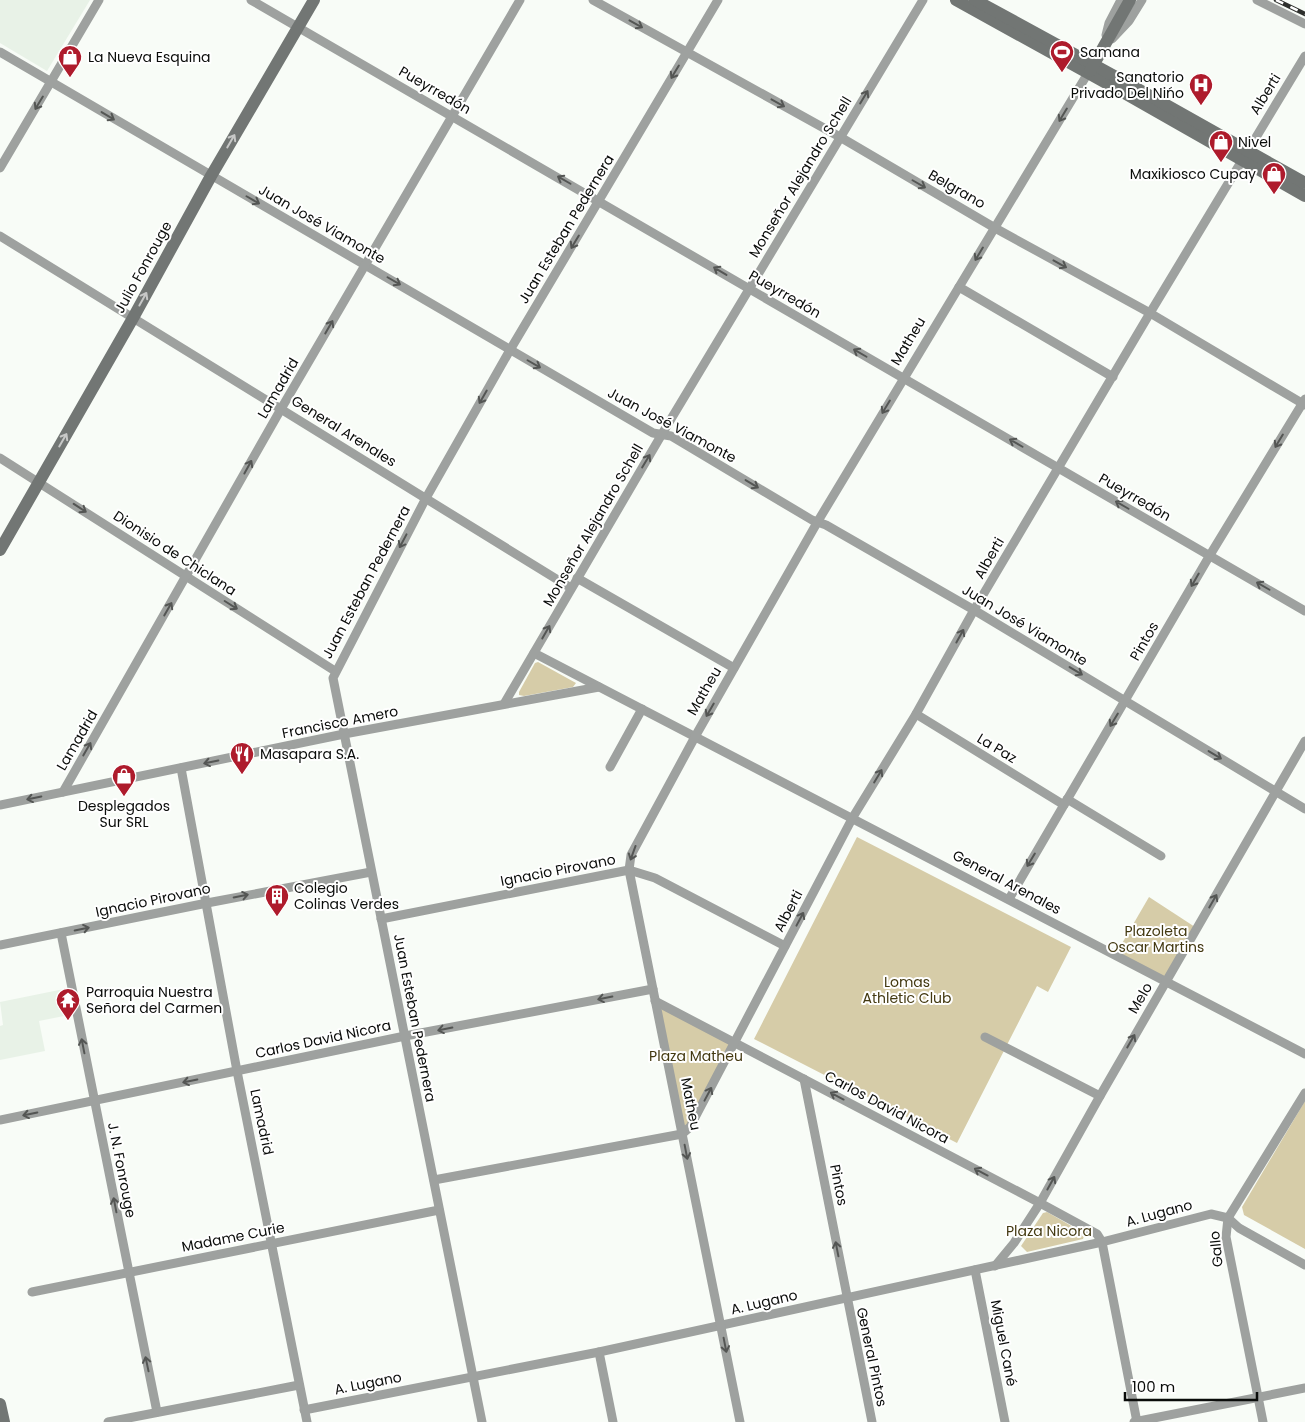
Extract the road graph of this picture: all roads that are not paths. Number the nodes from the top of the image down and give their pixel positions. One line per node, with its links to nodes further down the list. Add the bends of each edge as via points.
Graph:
1 (99, 0): 23 (street)
2 (251, 0): 15 (street, Pueyrredón)
3 (314, 0): 15 (main road, Julio Fonrouge)
4 (520, 0): 24 (street, Lamadrid)
5 (593, 0): 18 (street, Belgrano, one-way to 18)
6 (718, 0): 18 (street, Juan Esteban Pedernera)
7 (923, 0): 25 (street, Monseñor Alejandro Schell, one-way to 7)
8 (956, 0): 21 (main road)
9 (975, 0): 19 (main road)
10 (1121, 0): 16 (street, Matheu, via 1109,23)
11 (1130, 0): 16 (main road, Matheu)
12 (1142, 0): 16 (street, Matheu, via 1129,22)
13 (1256, 0): 14 (street)
14 (1305, 24)
15 (298, 27): 24 (street, Pueyrredón); 28 (main road, Julio Fonrouge, one-way to 15)
16 (1103, 48): 19 (street, Matheu, via 1092,56); 21 (main road, Matheu); 22 (street, Matheu)
17 (0, 52): 23 (street, Juan José Viamonte)
18 (687, 52): 25 (street, Belgrano, one-way to 25); 31 (street, Juan Esteban Pedernera, one-way to 31)
19 (1079, 56): 21 (main road)
20 (1305, 56): 26 (street, Alberti)
21 (1091, 69): 22 (main road); 26 (main road); 32 (street, Matheu, one-way to 32)
22 (1111, 74): 26 (main road)
23 (51, 82): 27 (street, one-way to 27); 28 (street, Juan José Viamonte, one-way to 28)
24 (452, 116): 31 (street, Pueyrredón, one-way to 24); 34 (street, Lamadrid)
25 (840, 137): 32 (street, Belgrano, one-way to 32); 36 (street, Monseñor Alejandro Schell)
26 (1244, 155): 29 (main road); 30 (main road); 37 (street, Alberti)
27 (0, 168)
28 (210, 176): 34 (street, Juan José Viamonte, one-way to 34); 38 (main road, Julio Fonrouge, one-way to 28)
29 (1305, 183)
30 (1305, 196)
31 (599, 200): 36 (street, Pueyrredón, one-way to 31); 39 (street, Juan Esteban Pedernera, one-way to 39)
32 (995, 228): 35 (street, Matheu, one-way to 35); 37 (street, Belgrano, one-way to 37)
33 (0, 236): 38 (street, General Arenales)
34 (366, 265): 39 (street, Juan José Viamonte, one-way to 39); 43 (street, Lamadrid, one-way to 34)
35 (959, 287): 40 (street); 41 (street, Matheu)
36 (749, 289): 41 (street, Pueyrredón, one-way to 36); 44 (street, Monseñor Alejandro Schell)
37 (1150, 313): 40 (street, Alberti); 42 (street, Belgrano)
38 (133, 318): 43 (street, General Arenales); 47 (main road, Julio Fonrouge, one-way to 38)
39 (510, 350): 44 (street, Juan José Viamonte, one-way to 44, via 653,433); 48 (street, Juan Esteban Pedernera, one-way to 48)
40 (1113, 377): 46 (street, Alberti)
41 (903, 378): 46 (street, Pueyrredón, one-way to 41); 49 (street, Matheu, one-way to 49)
42 (1304, 402): 51 (street, Pintos, one-way to 51)
43 (281, 409): 48 (street, General Arenales); 52 (street, Lamadrid, one-way to 43)
44 (662, 434): 49 (street, Juan José Viamonte, one-way to 49, via 671,436); 53 (street, Monseñor Alejandro Schell, one-way to 44)
45 (0, 458): 47 (street, Dionisio de Chiclana)
46 (1058, 468): 51 (street, Pueyrredón, one-way to 46); 55 (street, Alberti)
47 (39, 482): 50 (main road, Julio Fonrouge); 52 (street, Dionisio de Chiclana, one-way to 52)
48 (426, 498): 54 (street, General Arenales); 59 (street, Juan Esteban Pedernera, one-way to 59)
49 (818, 521): 55 (street, Juan José Viamonte); 58 (street, Matheu)
50 (0, 550)
51 (1210, 555): 56 (street, Pueyrredón, one-way to 51); 61 (street, Pintos, one-way to 61)
52 (186, 576): 59 (street, Dionisio de Chiclana, one-way to 59); 70 (street, Lamadrid, one-way to 52)
53 (577, 578): 54 (street, Monseñor Alejandro Schell); 58 (street)
54 (571, 588): 57 (street, Monseñor Alejandro Schell, one-way to 54)
55 (974, 610): 61 (street, Juan José Viamonte, one-way to 61); 64 (street, Alberti, one-way to 55)
56 (1305, 610)
57 (534, 653): 60 (street); 62 (street, Monseñor Alejandro Schell)
58 (734, 668): 66 (street, Matheu, one-way to 66)
59 (335, 671): 65 (street, Juan Esteban Pedernera, via 333,684)
60 (598, 687): 62 (street, Francisco Amero); 63 (street)
61 (1126, 701): 71 (street, Juan José Viamonte, one-way to 71); 72 (street, Pintos, one-way to 72)
62 (504, 704): 65 (street, Francisco Amero)
63 (642, 708): 66 (street); 68 (street)
64 (916, 714): 72 (street, La Paz); 75 (street, Alberti, one-way to 64)
65 (344, 734): 69 (street, Francisco Amero, one-way to 69); 78 (street, Juan Esteban Pedernera)
66 (696, 736): 75 (street, General Arenales); 77 (street, Matheu, one-way to 77, via 633,850)
67 (1305, 741): 71 (street, Melo)
68 (610, 767)
69 (181, 768): 70 (street, Francisco Amero); 80 (street, Lamadrid)
70 (62, 792): 73 (street, Francisco Amero, one-way to 73)
71 (1276, 792): 74 (street, Juan José Viamonte); 85 (street, Melo, one-way to 71)
72 (1066, 802): 76 (street, La Paz); 79 (street, Pintos, one-way to 79)
73 (0, 805)
74 (1305, 809)
75 (853, 818): 79 (street, General Arenales); 84 (street, Alberti, one-way to 75)
76 (1162, 856)
77 (629, 870): 81 (street, Ignacio Pirovano); 84 (street, Ignacio Pirovano, via 655,878); 86 (street, Matheu)
78 (371, 872): 80 (street, Ignacio Pirovano, one-way to 78); 81 (street, Juan Esteban Pedernera)
79 (1009, 899): 85 (street, General Arenales)
80 (206, 903): 82 (street, Ignacio Pirovano, one-way to 80); 92 (street, Lamadrid)
81 (381, 919): 88 (street, Juan Esteban Pedernera)
82 (61, 933): 83 (street, Ignacio Pirovano); 96 (street, J. N. Fonrouge, one-way to 82)
83 (0, 945)
84 (785, 946): 90 (street, Alberti)
85 (1166, 981): 91 (street, General Arenales); 95 (street, Melo, one-way to 85)
86 (653, 989): 87 (street, Matheu); 88 (street, Carlos David Nicora, one-way to 88)
87 (655, 1001): 90 (street, Carlos David Nicora); 98 (street, Matheu)
88 (405, 1036): 92 (street, Carlos David Nicora); 99 (street, Juan Esteban Pedernera)
89 (985, 1037): 95 (street)
90 (735, 1043): 93 (street, Carlos David Nicora); 98 (street, Alberti, one-way to 90, via 690,1127)
91 (1305, 1054)
92 (237, 1071): 96 (street, Carlos David Nicora, one-way to 96); 104 (street, Lamadrid)
93 (804, 1079): 100 (street, Carlos David Nicora, one-way to 93); 110 (street, Pintos, one-way to 93)
94 (1305, 1092): 102 (street, Gallo)
95 (1100, 1096): 100 (street, Melo, one-way to 95)
96 (94, 1100): 97 (street, Carlos David Nicora, one-way to 97); 108 (street, J. N. Fonrouge, one-way to 96)
97 (0, 1120)
98 (682, 1134): 99 (street); 111 (street, Matheu, one-way to 111)
99 (434, 1180): 101 (street, Juan Esteban Pedernera)
100 (1040, 1203): 103 (street, Carlos David Nicora, via 1092,1231); 105 (street, Melo, via 1014,1243)
101 (439, 1210): 104 (street, Madame Curie); 113 (street, Juan Esteban Pedernera)
102 (1228, 1218): 103 (street, A. Lugano, via 1211,1214); 106 (street, via 1238,1228); 116 (street, Gallo, via 1226,1237)
103 (1102, 1242): 105 (street, A. Lugano); 128 (street)
104 (272, 1243): 108 (street, Madame Curie); 114 (street, Lamadrid)
105 (994, 1266): 107 (street, A. Lugano)
106 (1305, 1266)
107 (975, 1270): 110 (street, A. Lugano); 127 (street, Miguel Cané)
108 (128, 1272): 109 (street, Madame Curie); 119 (street, J. N. Fonrouge, one-way to 108)
109 (32, 1292)
110 (846, 1297): 111 (street, A. Lugano); 126 (street, General Pintos)
111 (721, 1326): 112 (street, A. Lugano); 125 (street, Matheu, one-way to 125)
112 (599, 1352): 113 (street, A. Lugano); 124 (street)
113 (474, 1378): 118 (street, A. Lugano); 123 (street, Juan Esteban Pedernera)
114 (299, 1385): 118 (street, Lamadrid); 119 (street)
115 (1305, 1388): 116 (street)
116 (1258, 1397): 128 (street); 129 (street, Gallo)
117 (0, 1404): 120 (main road)
118 (304, 1410): 122 (street, Lamadrid)
119 (157, 1412): 121 (street)
120 (4, 1422)
121 (108, 1422)
122 (307, 1422)
123 (482, 1422)
124 (613, 1422)
125 (740, 1422)
126 (872, 1422)
127 (1005, 1422)
128 (1135, 1422)
129 (1262, 1422)

